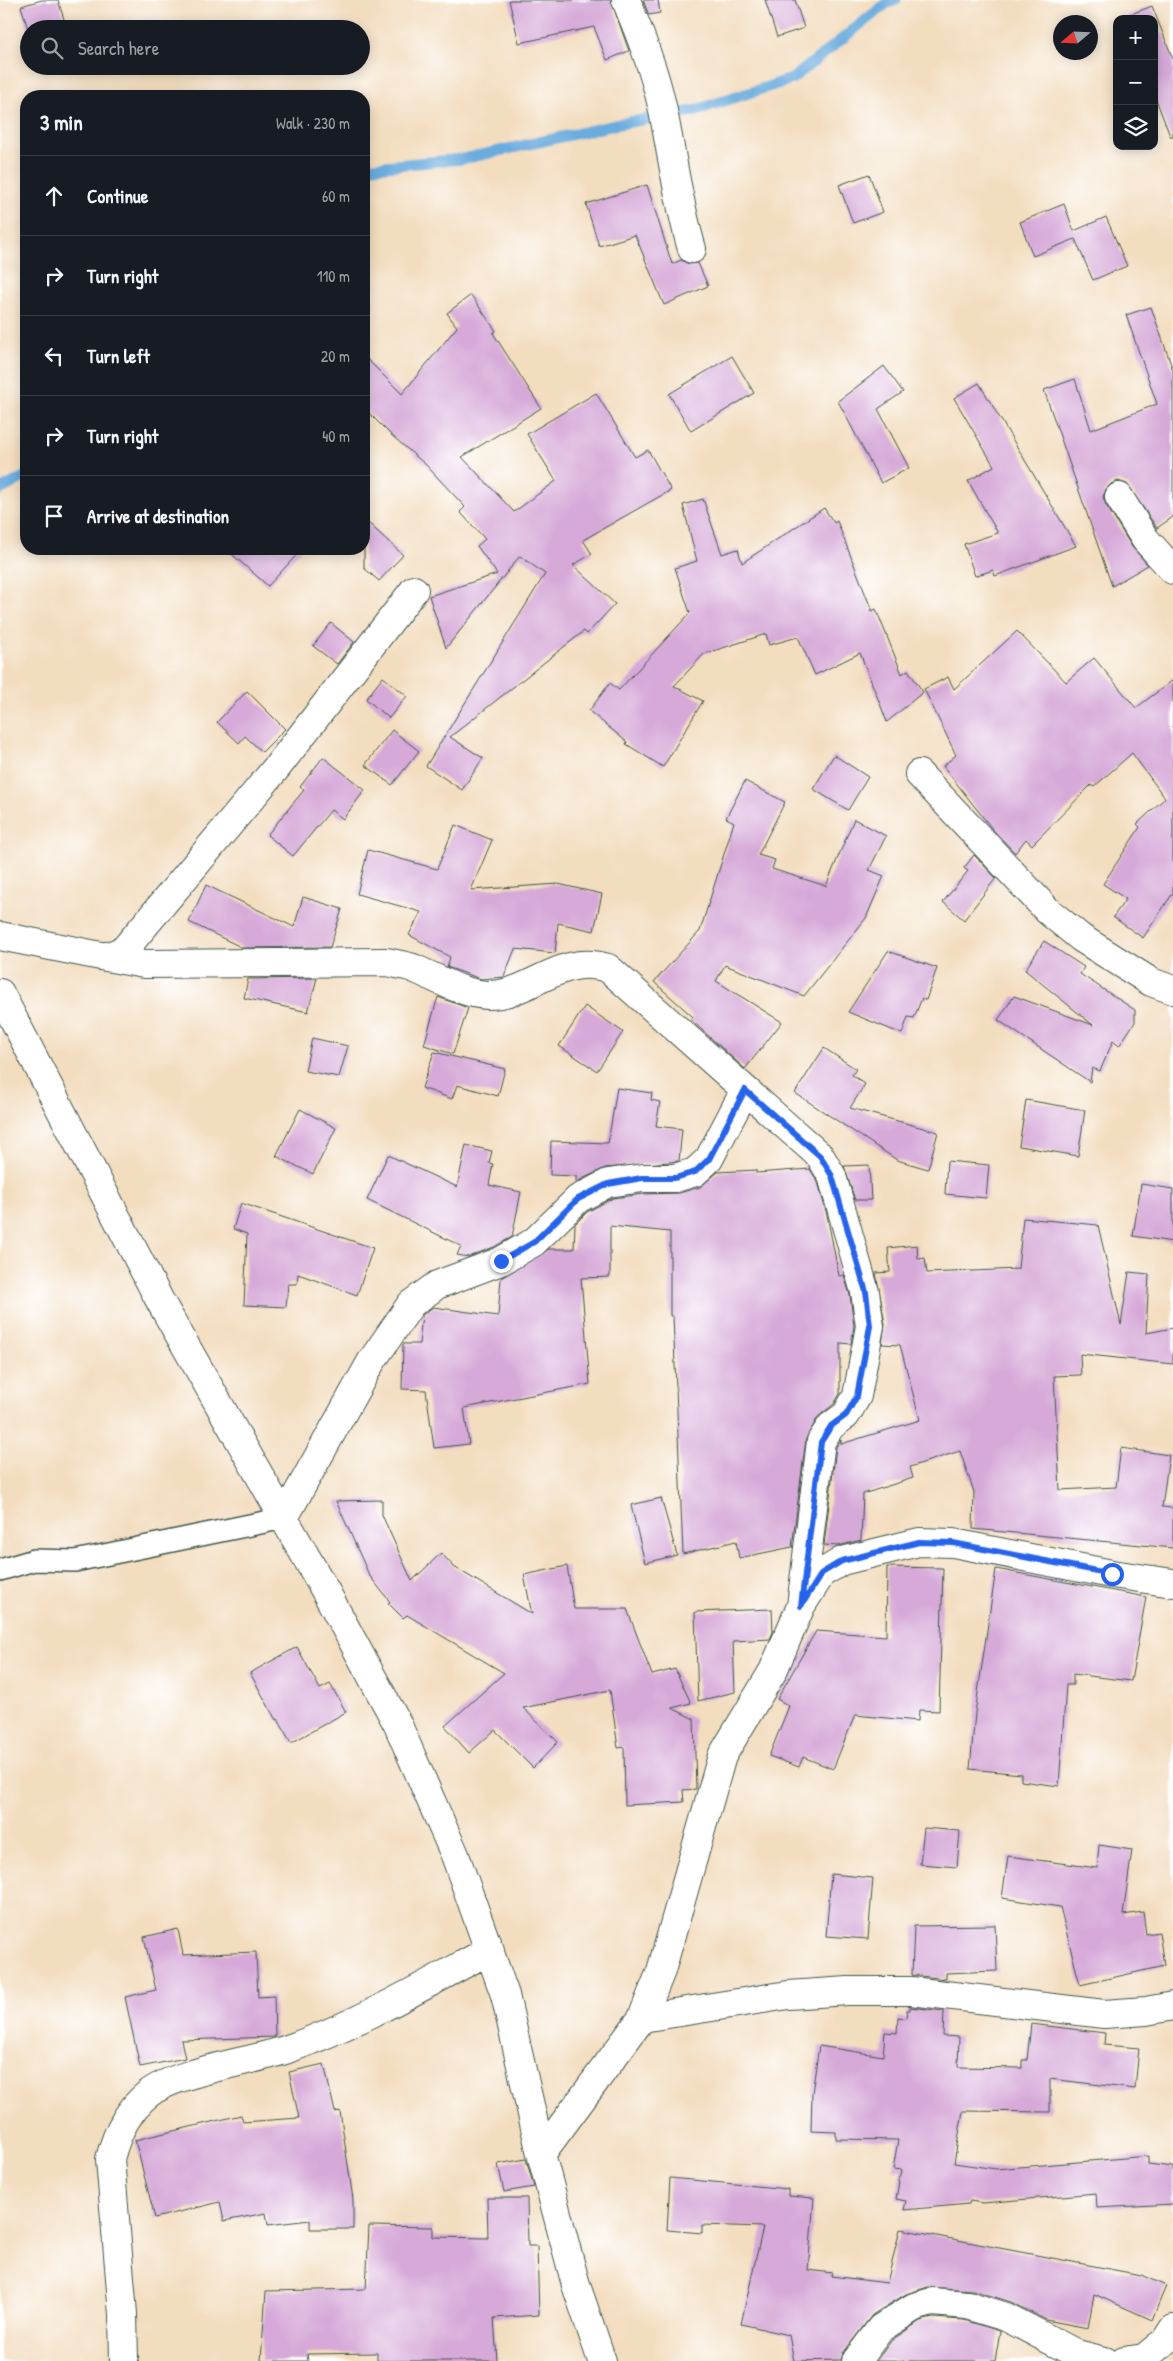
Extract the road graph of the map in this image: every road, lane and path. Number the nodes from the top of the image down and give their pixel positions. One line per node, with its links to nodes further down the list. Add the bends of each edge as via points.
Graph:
1 (626, 0): 2 (street, via 646,49 661,104)
2 (692, 249)
3 (1119, 496): 4 (street, via 1145,539)
4 (1173, 570)
5 (414, 590): 8 (street, via 278,766 124,950)
6 (919, 774): 9 (street, via 1048,911 1081,938 1151,982)
7 (0, 936): 8 (street)
8 (106, 957): 11 (street, via 144,964 387,962 410,967 471,993 490,995 572,965 592,963 608,968)
9 (1173, 990)
10 (0, 993): 12 (street, via 160,1301)
11 (745, 1090): 12 (street, via 709,1159 695,1172 675,1178 642,1178 608,1184 578,1199 534,1242 501,1261 438,1285 411,1304 371,1362); 15 (street, via 820,1156 832,1176 866,1292 870,1326 857,1396 846,1415 831,1426 821,1442)
12 (284, 1518): 13 (lane, via 75,1561 34,1560); 16 (street, via 396,1723 455,1855)
13 (0, 1570)
14 (1173, 1583): 15 (street, via 953,1543 919,1542 842,1561 822,1573)
15 (801, 1606): 18 (street, via 774,1671 722,1756 661,1971)
16 (490, 1950): 19 (street, via 505,1995); 21 (street, via 359,2021 284,2050 170,2082 148,2094 133,2110 115,2139 110,2159)
17 (1173, 2006): 18 (street, via 1146,2012 1104,2014 911,1992 848,1991 788,1995)
18 (642, 2018): 19 (street)
19 (541, 2154): 22 (street, via 576,2285)
20 (1173, 2329): 25 (street, via 1166,2340 1144,2358)
21 (124, 2361)
22 (602, 2361)
23 (856, 2361): 24 (street, via 881,2328 914,2307 932,2302 967,2305 1006,2317 1078,2354)
24 (1105, 2361)
25 (1124, 2361)

